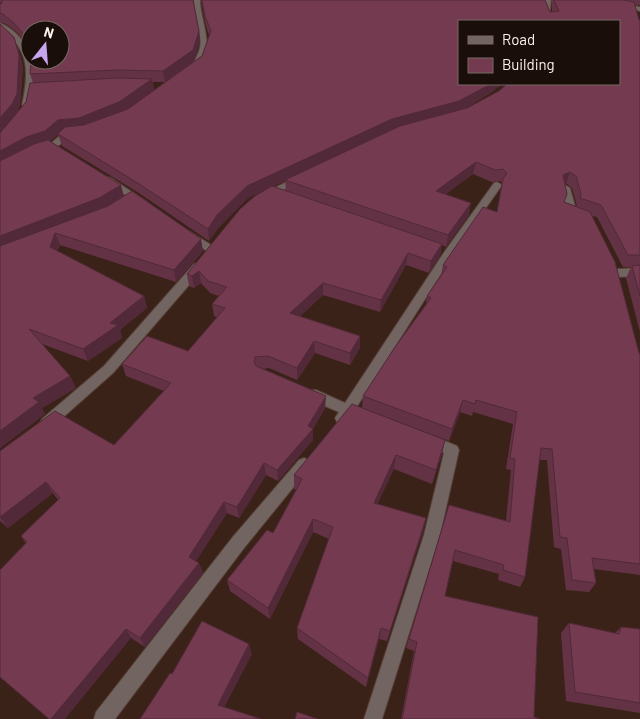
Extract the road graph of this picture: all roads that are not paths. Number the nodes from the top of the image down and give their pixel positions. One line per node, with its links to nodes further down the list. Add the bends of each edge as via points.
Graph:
1 (197, 0): 7 (street, via 206,41 199,63)
2 (548, 0): 5 (street, via 547,10)
3 (610, 4): 4 (street)
4 (637, 10)
5 (552, 20)
6 (0, 25): 8 (street, via 19,40 29,59)
7 (184, 75)
8 (29, 90): 9 (street); 10 (street)
9 (38, 90)
10 (24, 112)
11 (84, 133): 12 (street, via 66,135 57,149)
12 (34, 152)
13 (314, 172): 17 (street)
14 (102, 177): 20 (street, via 131,199)
15 (497, 185): 26 (street, via 445,251)
16 (565, 188): 21 (street, via 570,206 567,213)
17 (271, 192): 18 (street); 19 (street)
18 (258, 198)
19 (290, 198)
20 (150, 208)
21 (585, 218)
22 (181, 229): 28 (street, via 214,246 116,361)
23 (640, 272): 24 (street)
24 (617, 274)
25 (298, 388): 26 (street)
26 (349, 410): 27 (street); 29 (street)
27 (373, 419)
28 (38, 430)
29 (330, 432)
30 (413, 434): 33 (street, via 452,450 432,534)
31 (312, 454): 32 (street, via 238,542)
32 (103, 719)
33 (372, 719)

